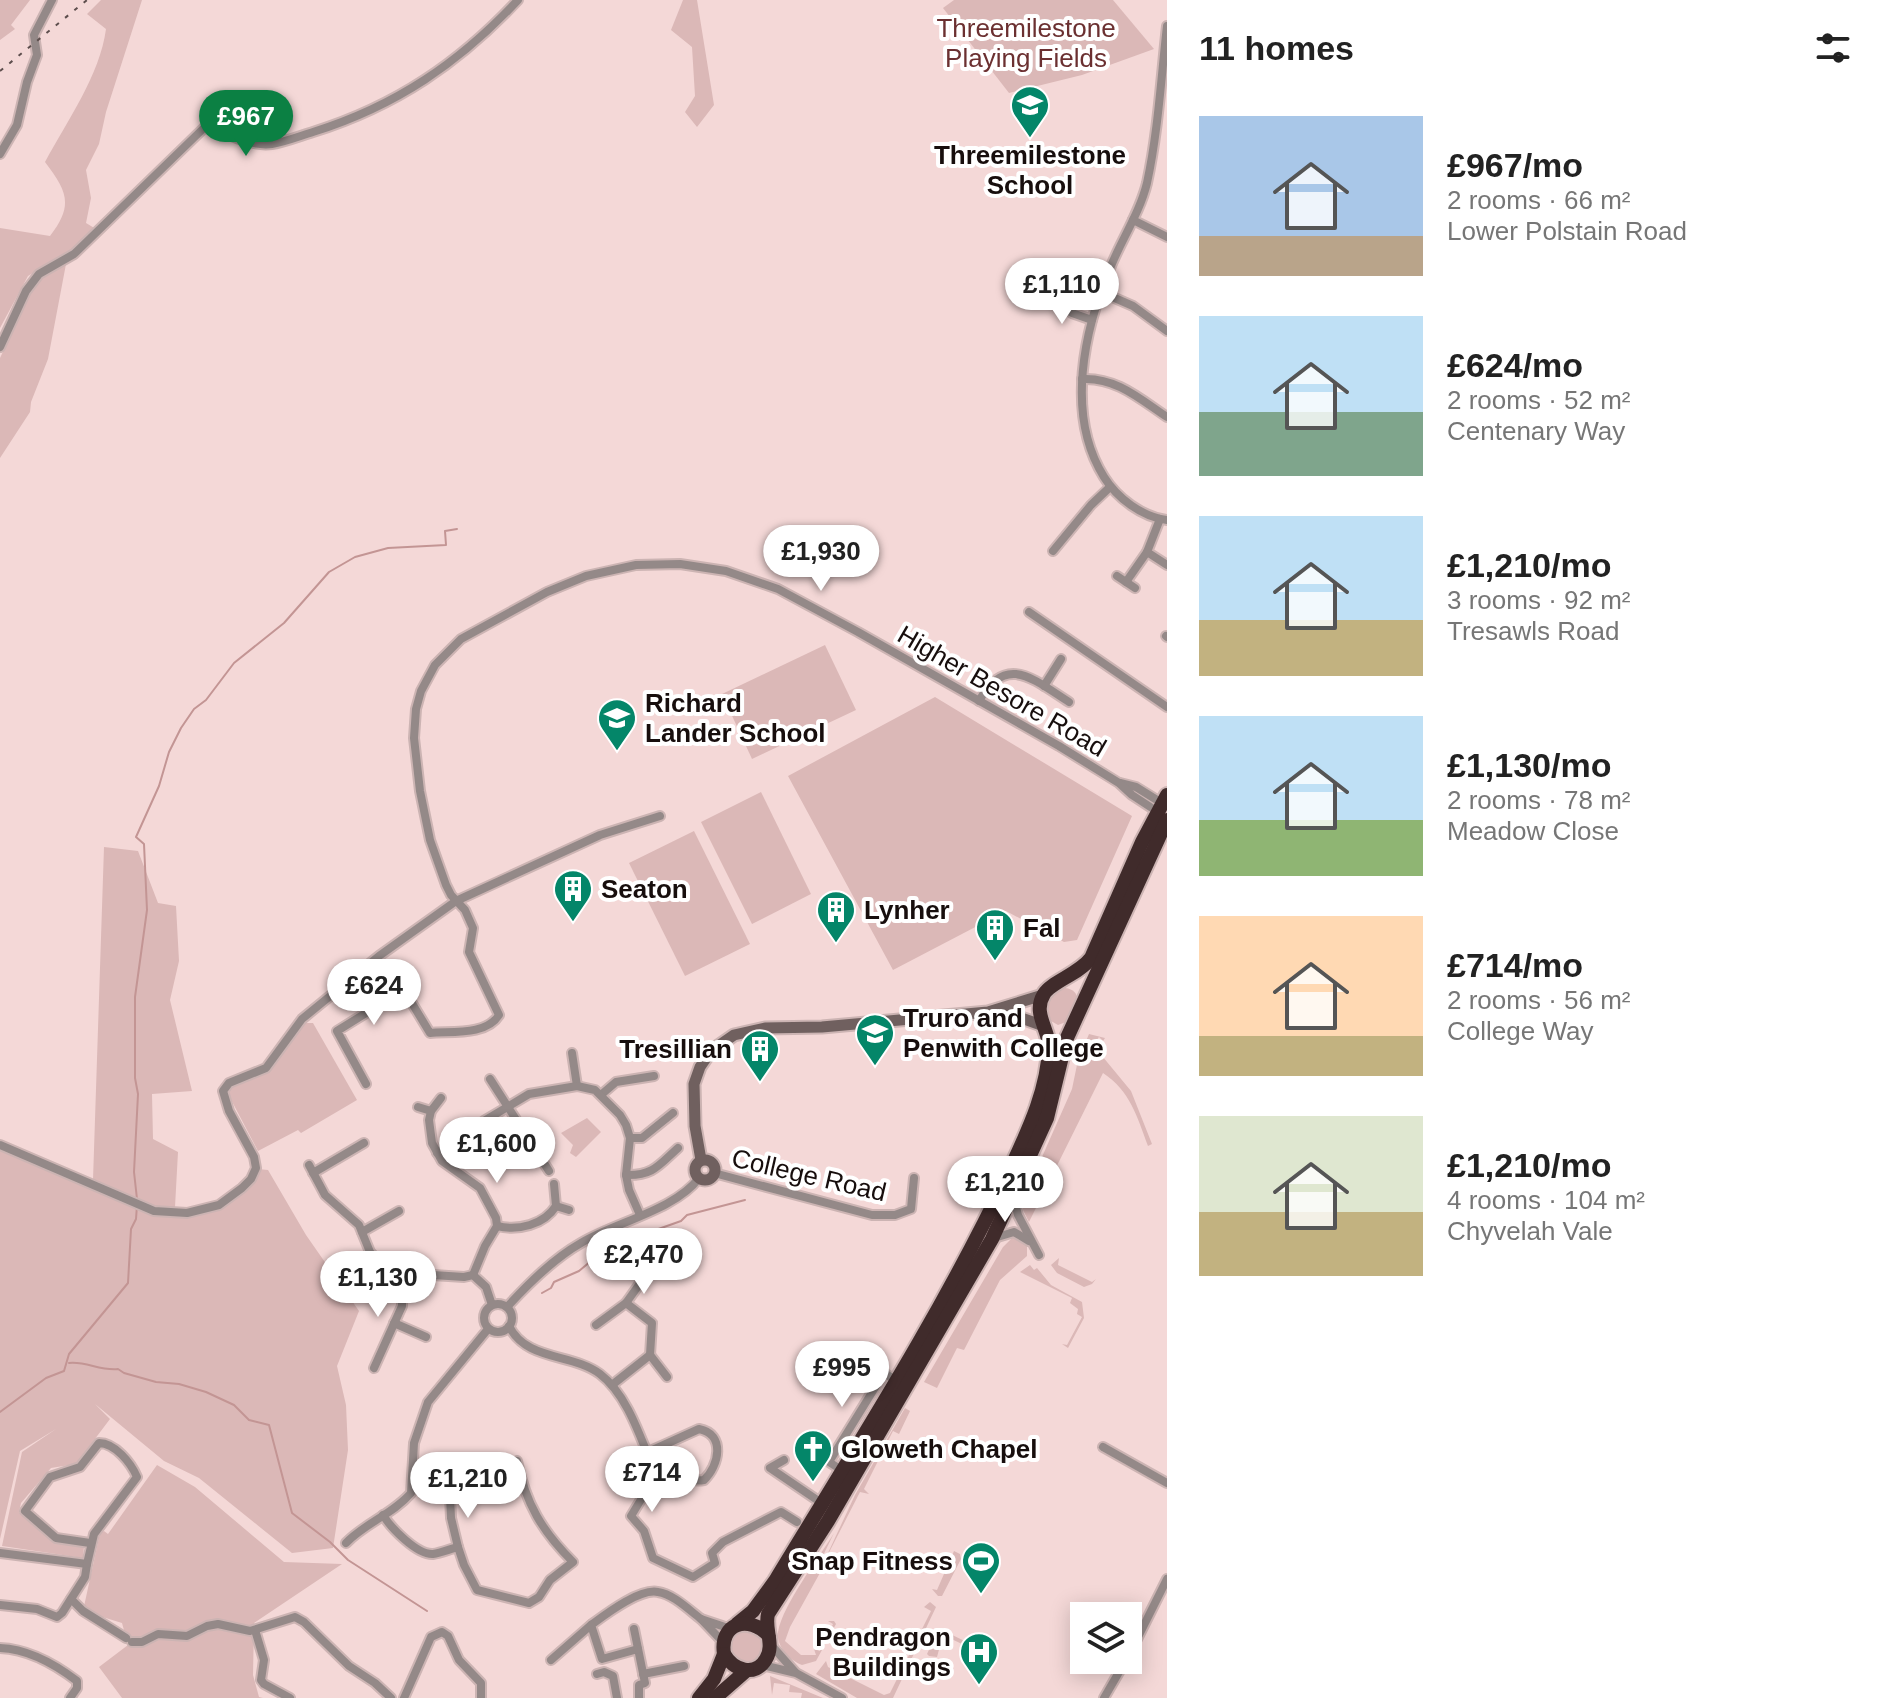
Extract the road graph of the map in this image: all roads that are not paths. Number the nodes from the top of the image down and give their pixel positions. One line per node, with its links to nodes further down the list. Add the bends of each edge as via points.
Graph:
1 (52, 0): 5 (street, via 34,35 37,55 17,125)
2 (518, 0): 12 (street, via 484,36 420,84 351,120 270,145 207,125 74,254 39,274)
3 (1167, 26): 4 (street)
4 (1166, 67): 6 (street, via 1147,185)
5 (0, 154)
6 (1133, 220): 7 (street); 8 (street)
7 (1167, 237)
8 (1101, 292): 10 (street); 11 (street, via 1133,306)
9 (1047, 297): 10 (street)
10 (1092, 320): 13 (street)
11 (1167, 331)
12 (0, 347)
13 (1082, 379): 14 (street, via 1118,385); 15 (street, via 1087,436)
14 (1167, 417)
15 (1110, 487): 16 (street, via 1142,512); 17 (street, via 1061,534)
16 (1163, 520): 18 (street)
17 (1053, 551)
18 (1147, 552): 19 (street); 21 (street)
19 (1167, 565)
20 (1117, 576): 21 (street)
21 (1126, 582): 22 (street)
22 (1135, 588)
23 (1029, 612): 28 (street)
24 (1061, 659): 25 (street)
25 (1044, 686): 26 (street, via 1007,673 992,681); 27 (street)
26 (979, 701): 29 (street, Higher Besore Road, via 1132,795); 31 (street, Higher Besore Road, via 798,599 726,571 636,565 561,586 461,639 435,665 421,691 414,725 425,820)
27 (1069, 702)
28 (1167, 707)
29 (1165, 809): 32 (highway, via 1091,958); 34 (highway)
30 (660, 816): 31 (street, via 600,835)
31 (456, 901): 41 (street, Higher Besore Road, via 473,928 469,952 497,1020 479,1029 430,1033 407,995 395,995 337,1031); 53 (street, via 302,1019 266,1068 229,1083 223,1091 229,1111 256,1168 242,1188 219,1205 187,1213 161,1212)
32 (1056, 985): 33 (highway); 34 (highway, via 1074,986)
33 (1043, 995): 35 (street); 36 (highway, via 1039,1012)
34 (1085, 1000): 37 (highway)
35 (988, 1012): 36 (street); 56 (street, via 765,1028 734,1035 711,1051 694,1084)
36 (1044, 1026): 37 (highway); 87 (highway, via 1049,1045 1044,1080 1022,1142 961,1269)
37 (1071, 1028): 63 (highway, via 1047,1118)
38 (572, 1053): 42 (street)
39 (654, 1076): 43 (street, via 616,1082)
40 (490, 1079): 45 (street)
41 (366, 1084)
42 (577, 1086): 43 (street); 45 (street, via 529,1094)
43 (602, 1094): 51 (street)
44 (441, 1098): 47 (street)
45 (508, 1106): 49 (street); 57 (street, via 547,1168)
46 (418, 1107): 47 (street)
47 (431, 1111): 55 (street, via 429,1133)
48 (673, 1113): 51 (street, via 642,1138)
49 (484, 1121)
50 (469, 1134): 55 (street)
51 (630, 1138): 59 (street)
52 (364, 1143): 69 (street, via 311,1169 325,1195)
53 (0, 1145)
54 (678, 1148): 59 (street, via 653,1171)
55 (437, 1153): 68 (street, via 480,1188)
56 (701, 1160): 58 (street, via 711,1162); 60 (street, via 695,1169)
57 (556, 1163)
58 (714, 1173): 60 (street, via 709,1179); 61 (street, College Road, via 882,1216 911,1209)
59 (626, 1175): 67 (street)
60 (699, 1178): 67 (street, via 677,1199)
61 (914, 1178)
62 (554, 1184): 64 (street)
63 (1013, 1196): 70 (highway); 71 (street)
64 (556, 1206): 65 (street); 68 (street, via 534,1224)
65 (569, 1210)
66 (399, 1211): 69 (street)
67 (640, 1215): 78 (street, via 568,1251)
68 (497, 1226): 74 (street)
69 (362, 1232): 73 (street, via 376,1261)
70 (992, 1239): 71 (street, via 1014,1232); 114 (highway, via 768,1614)
71 (1030, 1241): 72 (street)
72 (1039, 1255)
73 (402, 1273): 74 (street); 79 (street, via 402,1306)
74 (473, 1275): 77 (street, via 486,1287)
75 (641, 1282): 76 (street)
76 (626, 1303): 80 (street); 84 (street, via 652,1323)
77 (492, 1305): 78 (street); 82 (street, via 484,1315)
78 (507, 1307): 81 (street, via 512,1314)
79 (394, 1323): 83 (street); 85 (street)
80 (596, 1325)
81 (509, 1326): 82 (street, via 499,1332); 88 (street, via 534,1350 583,1363)
82 (488, 1329): 98 (street, via 428,1402 414,1443 411,1493)
83 (426, 1337)
84 (650, 1355): 86 (street); 88 (street)
85 (374, 1368)
86 (667, 1377)
87 (897, 1381): 93 (highway); 93 (street, via 886,1368 829,1462)
88 (612, 1385): 90 (street)
89 (1103, 1447): 95 (street)
90 (646, 1453): 94 (street); 94 (street, via 699,1429 716,1442 716,1464 704,1480)
91 (784, 1460): 97 (street, via 766,1471)
92 (517, 1461): 102 (street, via 540,1526 576,1566 550,1580 529,1603 477,1590)
93 (843, 1471): 97 (highway)
94 (656, 1475): 99 (street, via 631,1516 644,1531 653,1558 693,1577 715,1563 712,1553 723,1542 780,1507)
95 (1167, 1483)
96 (450, 1496): 102 (street)
97 (823, 1504): 113 (highway, via 761,1602)
98 (383, 1515): 101 (street); 102 (street, via 393,1531 423,1552)
99 (797, 1522)
100 (90, 1543): 100 (street, via 137,1477 122,1455 105,1443 99,1443 74,1471 50,1477 25,1511 56,1538); 104 (street)
101 (346, 1543)
102 (458, 1547)
103 (0, 1553): 104 (street)
104 (87, 1564): 106 (street)
105 (1167, 1579): 110 (street)
106 (71, 1599): 107 (street, via 57,1617); 112 (street, via 129,1640 187,1636 218,1624)
107 (0, 1605)
108 (701, 1619): 109 (street, via 669,1596 648,1592); 113 (street); 113 (street)
109 (591, 1625): 117 (street); 118 (street)
110 (1142, 1628)
111 (634, 1629): 116 (street)
112 (255, 1630): 125 (street, via 295,1617); 127 (street, via 264,1660 261,1680)
113 (728, 1638): 114 (highway, via 748,1623); 120 (highway, via 734,1667); 132 (highway, via 714,1679)
114 (769, 1639): 120 (highway, via 767,1658); 121 (street)
115 (0, 1648): 126 (street, via 51,1663 77,1681)
116 (638, 1649): 117 (street); 122 (street)
117 (602, 1659): 130 (street, via 601,1673 613,1676)
118 (551, 1660)
119 (684, 1666): 122 (street)
120 (754, 1668): 121 (street); 133 (highway)
121 (796, 1673): 134 (street)
122 (643, 1674): 131 (street)
123 (1118, 1674): 124 (street)
124 (1106, 1695)
125 (385, 1696)
126 (70, 1698)
127 (290, 1698)
128 (404, 1698): 129 (street, via 431,1637 442,1632 481,1683)
129 (481, 1698)
130 (617, 1698)
131 (639, 1698)
132 (699, 1698)
133 (715, 1698)
134 (842, 1698)

